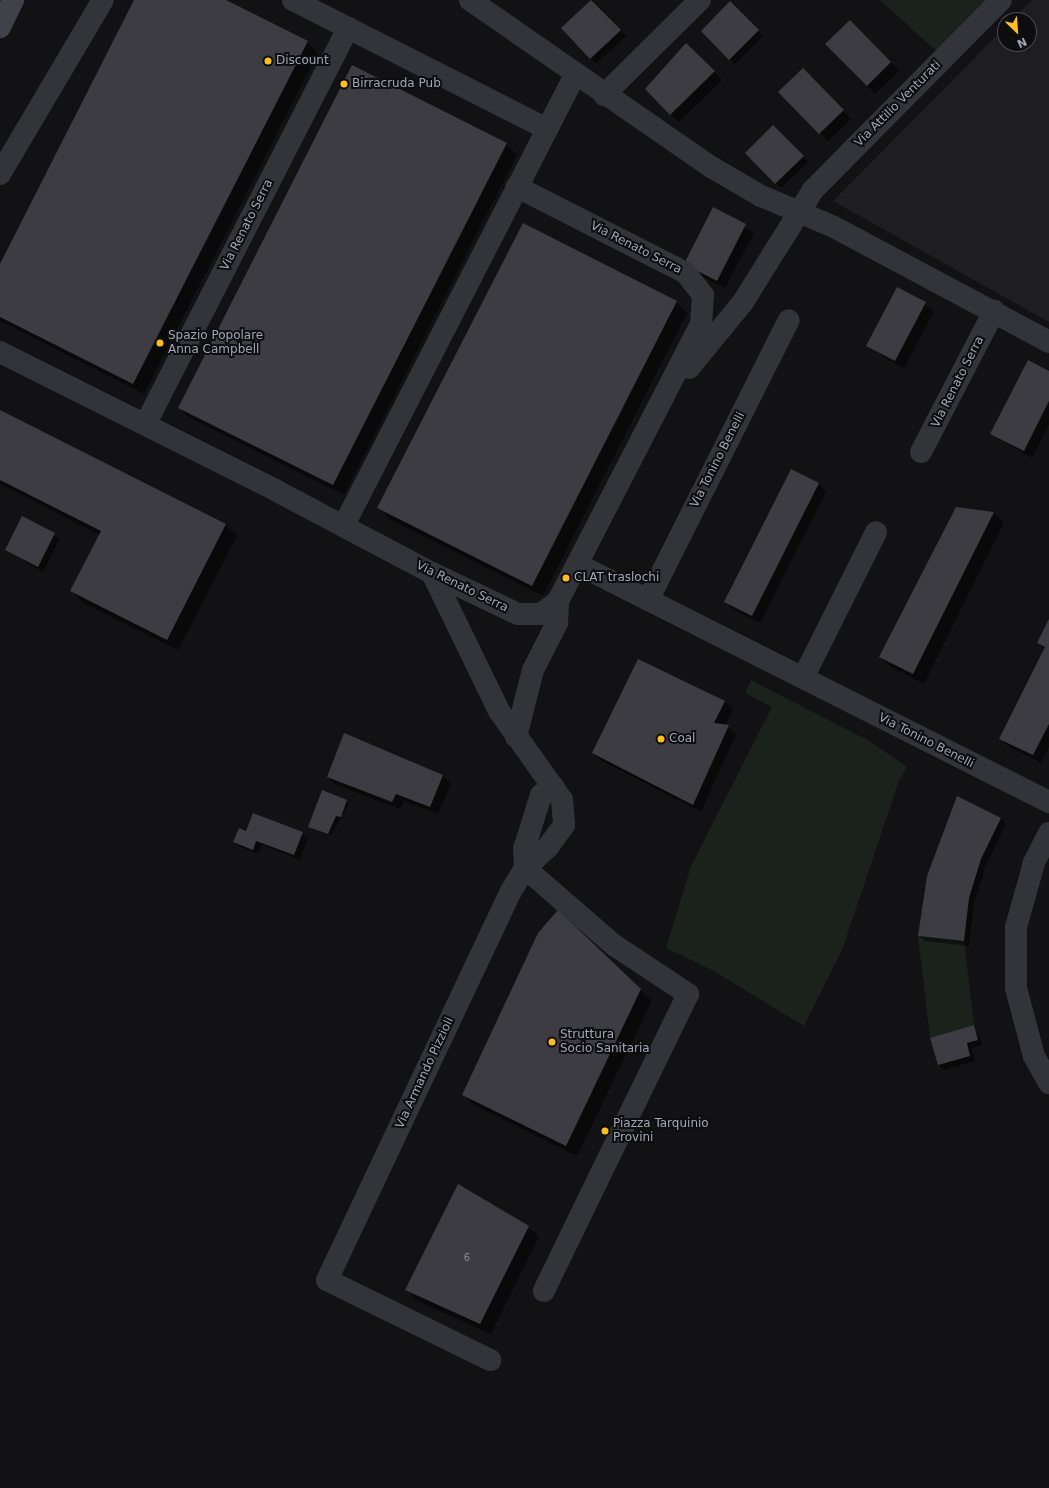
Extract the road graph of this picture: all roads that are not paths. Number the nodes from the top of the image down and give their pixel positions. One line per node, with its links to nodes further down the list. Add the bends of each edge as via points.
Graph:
1 (13, 0): 7 (street)
2 (103, 0): 12 (street)
3 (293, 0): 8 (street)
4 (470, 0): 9 (street)
5 (700, 0): 10 (street)
6 (1001, 0): 14 (street, Via Attilio Venturati, via 813,190)
7 (0, 28)
8 (348, 28): 11 (street); 20 (street, Via Renato Serra)
9 (575, 75): 10 (street); 11 (street)
10 (604, 95): 14 (street, via 714,168)
11 (547, 129): 13 (street)
12 (0, 174)
13 (517, 187): 19 (street, Via Renato Serra, via 686,273 703,295 701,324); 22 (street)
14 (798, 213): 15 (street, via 834,227); 19 (street, Via Renato Serra, via 743,302)
15 (994, 311): 17 (street); 21 (street, Via Renato Serra)
16 (789, 320): 26 (street, Via Tonino Benelli)
17 (1049, 342)
18 (0, 352): 20 (street, Via Renato Serra)
19 (659, 406): 24 (street, Via Renato Serra)
20 (146, 423): 22 (street, Via Renato Serra)
21 (921, 452)
22 (344, 525): 25 (street, Via Renato Serra)
23 (876, 532): 28 (street)
24 (577, 564): 26 (street, Via Tonino Benelli); 27 (street, Via Renato Serra)
25 (432, 573): 27 (street, Via Renato Serra, via 518,614 541,614); 29 (street, Via Armando Pizzioli)
26 (648, 600): 28 (street, Via Tonino Benelli)
27 (558, 601): 29 (street, via 557,624 533,670)
28 (803, 678): 31 (street, Via Tonino Benelli)
29 (516, 737): 30 (street, Via Armando Pizzioli)
30 (554, 787): 33 (street, Via Armando Pizzioli, via 541,795 524,849); 33 (street, Via Armando Pizzioli, via 565,809 564,825 549,846)
31 (1049, 802)
32 (1049, 833): 34 (street, via 1034,863 1016,926 1016,988 1034,1056)
33 (525, 868): 35 (street, via 614,945 688,994); 36 (street, Via Armando Pizzioli, via 327,1280)
34 (1049, 1084)
35 (544, 1291)
36 (490, 1360)

